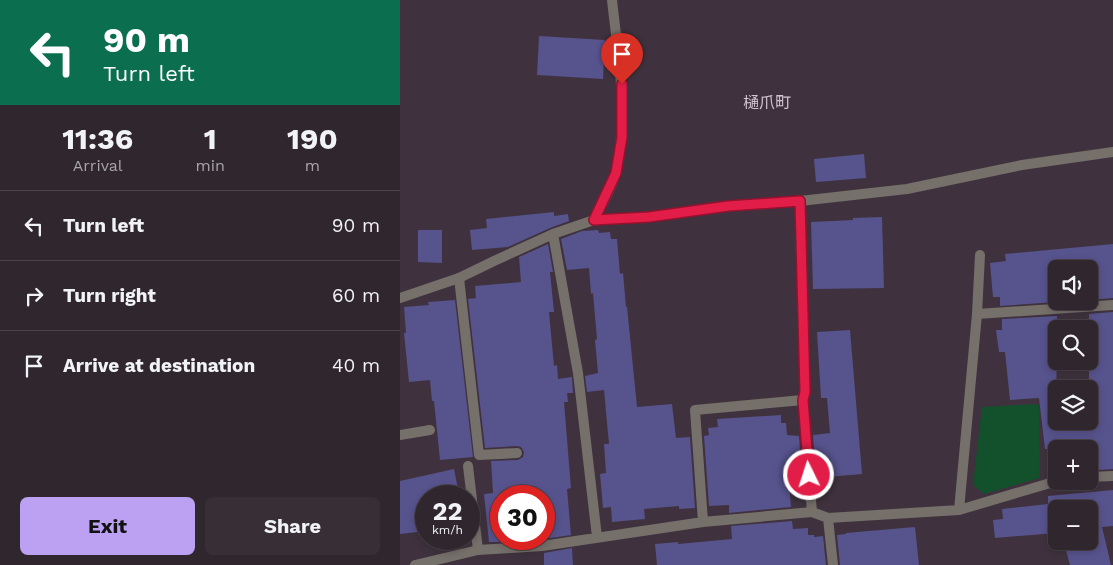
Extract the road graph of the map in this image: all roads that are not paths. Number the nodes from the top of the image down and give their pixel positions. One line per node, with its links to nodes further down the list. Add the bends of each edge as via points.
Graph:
1 (612, 0): 4 (street, via 622,84 622,137 616,173)
2 (1113, 152): 3 (street, via 1022,165 908,189)
3 (800, 201): 4 (street); 11 (street)
4 (594, 220): 5 (street)
5 (553, 234): 7 (street); 24 (street, via 578,373)
6 (980, 254): 10 (street)
7 (459, 278): 8 (street); 14 (street, via 478,455)
8 (400, 298)
9 (1113, 305): 10 (street)
10 (977, 314): 20 (street)
11 (803, 400): 21 (street); 23 (street, via 695,410)
12 (430, 430): 13 (street)
13 (400, 435)
14 (517, 453)
15 (468, 466): 19 (street)
16 (1113, 476): 17 (street)
17 (1098, 477)
18 (1048, 484): 20 (street)
19 (470, 485)
20 (959, 510): 22 (street)
21 (812, 512): 22 (street); 23 (street)
22 (828, 518): 28 (street)
23 (703, 522): 24 (street)
24 (597, 537): 26 (street, via 542,546)
25 (478, 550): 27 (street)
26 (480, 550)
27 (420, 564)
28 (833, 565)

